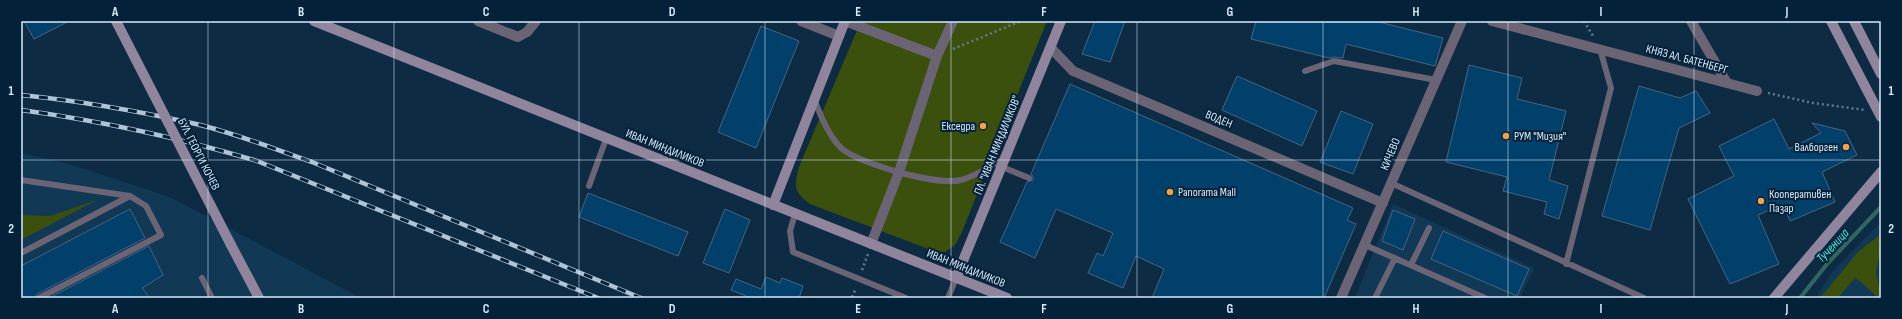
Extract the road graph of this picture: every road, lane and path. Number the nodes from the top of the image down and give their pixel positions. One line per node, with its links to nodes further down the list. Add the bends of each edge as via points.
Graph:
1 (116, 21): 49 (street, БУЛ. ГЕОРГИ КОЧЕВ, bridge)
2 (314, 21): 26 (street, ИВАН МИНДИЛИКОВ)
3 (478, 21): 4 (street, via 518,37 527,32)
4 (536, 21)
5 (801, 21): 15 (street)
6 (845, 21): 15 (street); 18 (street)
7 (953, 21): 18 (street)
8 (1021, 21): 18 (path)
9 (1062, 21): 16 (street, ПЛ. "ИВАН МИНДИЛИКОВ")
10 (1462, 21): 21 (street, КИЧЕВО)
11 (1492, 21): 17 (street, КНЯЗ АЛ. БАТЕНБЕРГ)
12 (1691, 21): 22 (street)
13 (1831, 21): 25 (street)
14 (1854, 21): 19 (street)
15 (839, 36): 24 (street)
16 (1051, 48): 27 (street, ПЛ. "ИВАН МИНДИЛИКОВ"); 35 (street, ВОДЕН, via 1073,71)
17 (1600, 50): 22 (street, КНЯЗ АЛ. БАТЕНБЕРГ); 43 (lane, via 1611,88)
18 (937, 56): 28 (street)
19 (1879, 69)
20 (1305, 71): 21 (lane, via 1334,60)
21 (1436, 80): 32 (street, КИЧЕВО)
22 (1728, 83): 23 (street, КНЯЗ АЛ. БАТЕНБЕРГ)
23 (1757, 91): 25 (path)
24 (814, 99): 28 (lane, via 826,126 841,148 858,159); 36 (street)
25 (1880, 115)
26 (606, 139): 33 (lane); 36 (street, ИВАН МИНДИЛИКОВ)
27 (1004, 162): 28 (lane, via 960,180 936,181); 30 (lane); 46 (street, ПЛ. "ИВАН МИНДИЛИКОВ")
28 (899, 172): 39 (street)
29 (1881, 172): 57 (street)
30 (1029, 178)
31 (21, 180): 34 (lane)
32 (1392, 183): 35 (street, КИЧЕВО); 43 (lane)
33 (589, 186)
34 (130, 196): 41 (lane); 47 (lane, via 146,206 161,234)
35 (1383, 203): 40 (street, КИЧЕВО)
36 (773, 205): 37 (street, ИВАН МИНДИЛИКОВ)
37 (795, 214): 39 (street, ИВАН МИНДИЛИКОВ); 50 (lane, via 790,231 793,252)
38 (1429, 228): 44 (lane)
39 (871, 244): 46 (street, ИВАН МИНДИЛИКОВ)
40 (1365, 245): 42 (lane); 53 (street, КИЧЕВО)
41 (21, 253)
42 (1394, 258): 44 (lane); 54 (lane)
43 (1566, 264): 56 (lane)
44 (1411, 265): 55 (lane)
45 (202, 278): 48 (lane)
46 (956, 278): 51 (lane); 52 (street, ИВАН МИНДИЛИКОВ)
47 (39, 298)
48 (212, 298)
49 (259, 298)
50 (906, 298)
51 (948, 298)
52 (1007, 298)
53 (1341, 298)
54 (1375, 298)
55 (1484, 298)
56 (1644, 298)
57 (1774, 298)

